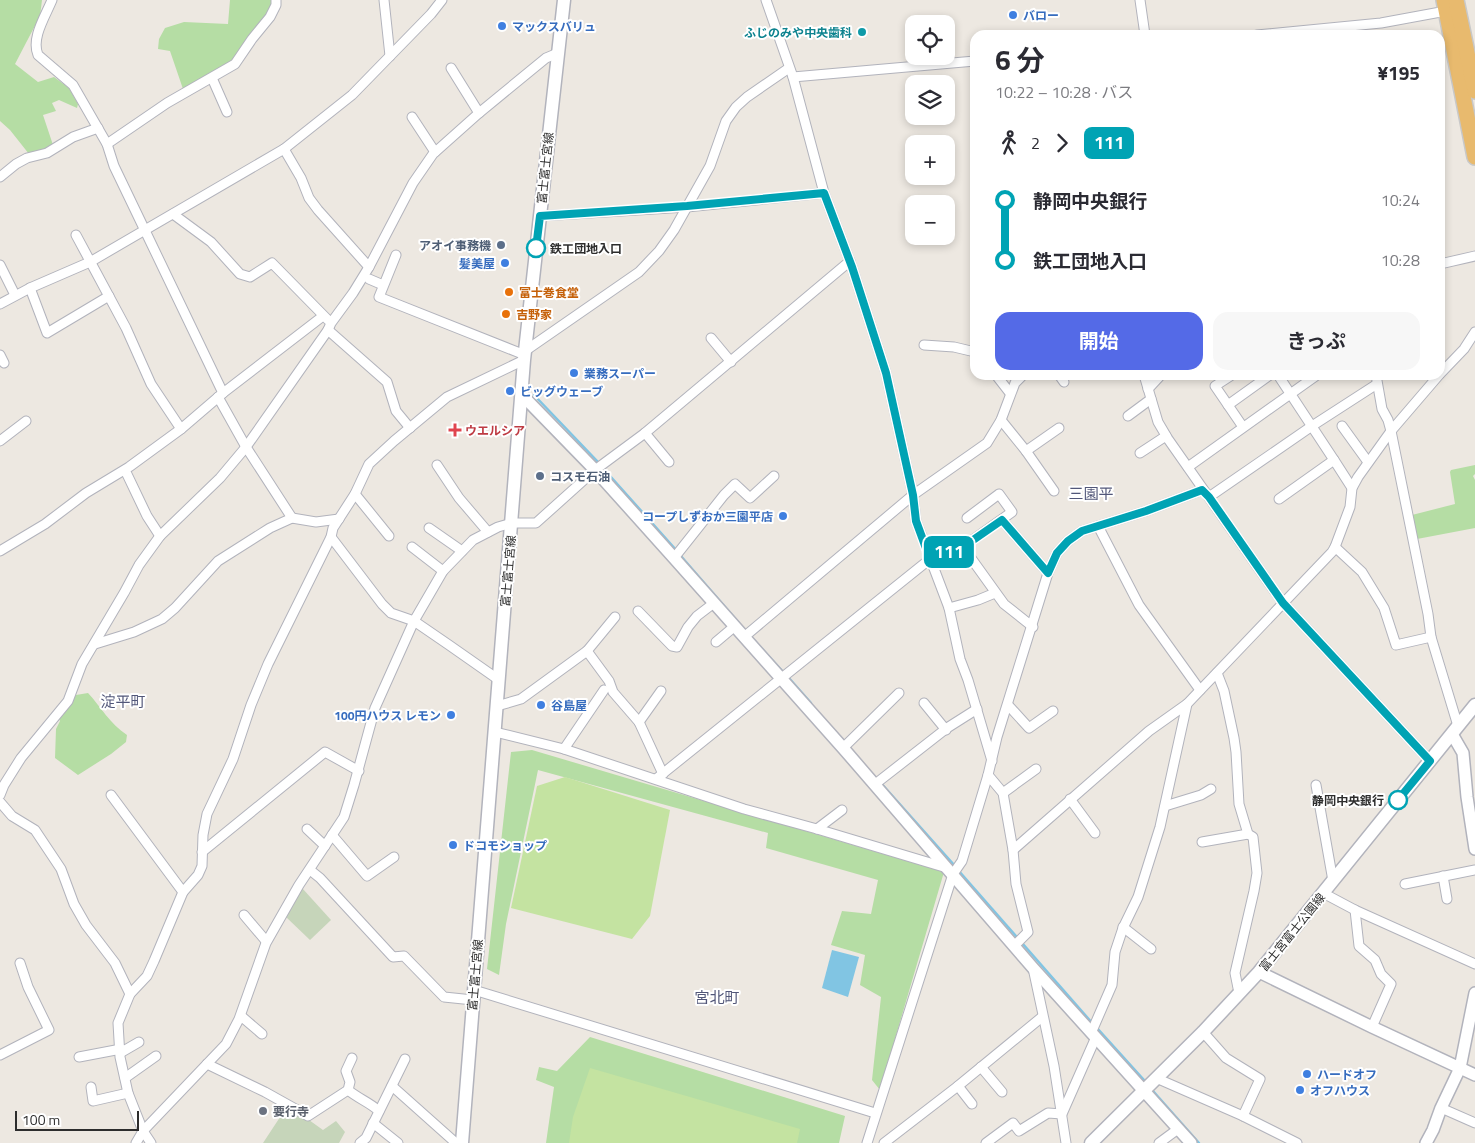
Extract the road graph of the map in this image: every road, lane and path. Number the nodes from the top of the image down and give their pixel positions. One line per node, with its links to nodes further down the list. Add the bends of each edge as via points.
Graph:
1 (52, 0): 23 (street, via 36,38 38,56 73,85)
2 (276, 0): 18 (street, via 270,16 235,64)
3 (384, 0): 13 (street)
4 (442, 0): 13 (street)
5 (564, 0): 11 (main road, 富士富士宮線)
6 (766, 0): 16 (street)
7 (1140, 0): 9 (street)
8 (1449, 4): 10 (street); 12 (highway); 27 (highway)
9 (1144, 30)
10 (1358, 30)
11 (558, 53): 21 (street, via 546,58); 32 (main road, 富士富士宮線)
12 (1471, 53): 19 (highway)
13 (390, 56): 25 (street, via 352,95)
14 (970, 61): 17 (street)
15 (451, 68): 21 (street)
16 (789, 68): 17 (street); 30 (street, via 736,107 726,121 710,166)
17 (793, 77): 29 (street)
18 (212, 78): 20 (street); 24 (street, via 166,103)
19 (1475, 92)
20 (227, 112)
21 (479, 113): 26 (street)
22 (412, 118): 26 (street)
23 (98, 128): 24 (street); 28 (street, via 73,137 47,153 27,158)
24 (108, 144): 33 (street, via 114,166)
25 (284, 149): 31 (street); 41 (street, via 309,198)
26 (435, 152): 41 (street, via 413,183)
27 (1475, 157)
28 (0, 177)
29 (824, 193): 30 (street); 38 (street)
30 (687, 206): 32 (street); 54 (street, via 659,251 639,272)
31 (172, 214): 33 (street); 48 (street, via 211,242 240,274 250,277 272,262)
32 (540, 216): 54 (main road, 富士富士宮線)
33 (145, 230): 37 (street); 71 (street)
34 (76, 235): 37 (street)
35 (396, 255): 43 (street)
36 (1475, 256): 39 (street)
37 (90, 262): 44 (street); 46 (street)
38 (850, 262): 55 (street); 103 (street, via 886,373)
39 (1445, 263)
40 (0, 265): 45 (street)
41 (369, 267): 49 (street)
42 (369, 279): 43 (street)
43 (383, 285): 54 (street, via 379,297)
44 (30, 288): 45 (street); 46 (street, via 47,333)
45 (15, 295): 47 (street)
46 (109, 296): 83 (street, via 151,384)
47 (0, 304)
48 (323, 316): 49 (street); 71 (street)
49 (330, 326): 81 (street, via 387,382 396,411); 88 (street)
50 (1475, 332): 56 (street)
51 (711, 338): 55 (street)
52 (924, 344): 53 (street)
53 (970, 351)
54 (525, 355): 72 (main road, 富士富士宮線); 81 (street, via 448,397)
55 (731, 362): 85 (street)
56 (1445, 369)
57 (1000, 380): 69 (street)
58 (1018, 380): 69 (street)
59 (1145, 380): 68 (street)
60 (1156, 380): 68 (street)
61 (1224, 380): 74 (street, via 1215,386)
62 (1263, 380): 74 (street)
63 (1281, 380): 70 (street)
64 (1310, 380): 70 (street)
65 (1376, 380): 78 (street)
66 (1377, 380): 84 (street)
67 (1435, 380): 84 (street)
68 (1148, 389): 73 (street)
69 (1010, 393): 76 (street)
70 (1290, 393): 78 (street); 80 (street)
71 (220, 395): 83 (street); 88 (street)
72 (522, 395): 96 (street); 110 (main road, 富士富士宮線)
73 (1151, 399): 75 (street); 86 (street)
74 (1228, 405): 80 (street)
75 (1128, 416)
76 (1001, 420): 89 (street); 103 (street, via 987,443)
77 (26, 421): 87 (street)
78 (1312, 426): 91 (street); 104 (street)
79 (1342, 426): 93 (street)
80 (1243, 427): 95 (street)
81 (410, 428): 102 (street, via 369,464)
82 (1060, 428): 89 (street)
83 (181, 430): 97 (street)
84 (1390, 431): 93 (street); 136 (street)
85 (645, 433): 92 (street); 96 (street)
86 (1166, 436): 90 (street); 95 (street)
87 (0, 441)
88 (246, 447): 106 (street); 114 (street, via 220,478)
89 (1026, 451): 100 (street)
90 (1140, 453)
91 (1334, 460): 99 (street); 105 (street)
92 (669, 462)
93 (1368, 462): 99 (street)
94 (437, 465): 113 (street)
95 (1188, 466): 101 (street)
96 (599, 467): 110 (street, via 536,523); 122 (street)
97 (125, 470): 114 (street); 120 (street, via 86,493 45,524)
98 (774, 476): 122 (street, via 750,498 735,484)
99 (1352, 488): 119 (street, via 1350,508)
100 (1054, 490)
101 (1202, 490): 104 (street); 111 (street)
102 (355, 494): 108 (street); 115 (street)
103 (913, 495): 123 (street, via 916,521); 135 (street)
104 (1209, 497): 128 (street)
105 (1279, 499)
106 (292, 518): 108 (street, via 316,522); 138 (street, via 270,528 218,562 162,619)
107 (967, 518): 109 (street, via 999,494 1012,512)
108 (339, 519): 116 (street)
109 (1002, 520): 118 (street); 125 (street)
110 (512, 523): 113 (street); 142 (main road, 富士富士宮線)
111 (1098, 526): 125 (street, via 1082,531 1068,541 1057,553); 144 (street, via 1139,605)
112 (429, 528): 121 (street)
113 (488, 532): 121 (street)
114 (160, 536): 138 (street, via 139,565)
115 (389, 536)
116 (331, 537): 132 (street, via 382,604 391,613); 185 (street, via 268,664 233,759 207,814)
117 (412, 547): 124 (street)
118 (963, 547): 123 (street); 126 (street)
119 (1335, 547): 128 (street); 136 (street, via 1362,572 1384,608 1396,646)
120 (1, 548)
121 (462, 551): 124 (street)
122 (677, 555): 127 (street)
123 (930, 559): 129 (street); 141 (street)
124 (443, 571): 132 (street)
125 (1048, 573): 134 (street)
126 (996, 593): 129 (street); 134 (street, via 1004,604)
127 (714, 603): 130 (street, via 692,622 677,647 672,646); 133 (street)
128 (1283, 603): 140 (street); 161 (street)
129 (949, 608): 152 (street, via 960,659)
130 (638, 611)
131 (615, 617): 139 (street)
132 (414, 621): 142 (street); 163 (street, via 375,708)
133 (735, 626): 135 (street); 137 (street)
134 (1033, 627): 149 (street)
135 (747, 634): 141 (street)
136 (1431, 637): 156 (street)
137 (716, 642)
138 (95, 644): 171 (street, via 68,701 21,758)
139 (587, 651): 151 (street, via 521,699); 154 (street, via 609,680 613,692)
140 (1217, 673): 144 (street); 179 (street, via 1234,738 1239,804)
141 (784, 676): 158 (street); 165 (street)
142 (499, 680): 151 (main road, 富士富士宮線)
143 (604, 690): 159 (street)
144 (1200, 690): 148 (street)
145 (661, 691): 154 (street)
146 (899, 693): 158 (street)
147 (924, 703): 155 (street)
148 (1187, 704): 172 (street, via 1149,730); 174 (street)
149 (1008, 705): 153 (street, via 1029,728); 160 (street)
150 (1475, 705): 156 (main road, 富士宮富士公園線)
151 (497, 706): 157 (main road, 富士富士宮線)
152 (977, 709): 155 (street); 160 (street)
153 (1053, 711)
154 (639, 722): 165 (street)
155 (946, 730): 166 (street)
156 (1455, 730): 161 (main road, 富士宮富士公園線); 183 (street, via 1463,753)
157 (495, 732): 159 (street); 209 (main road, 富士富士宮線)
158 (846, 746): 166 (street)
159 (564, 749): 165 (street)
160 (992, 761): 164 (street)
161 (1430, 761): 191 (main road, 富士宮富士公園線)
162 (1036, 770): 169 (street)
163 (359, 771): 180 (street, via 344,817); 185 (street, via 325,752)
164 (988, 775): 169 (street); 188 (street, via 962,861)
165 (659, 777): 176 (street, via 744,809)
166 (877, 783): 188 (street)
167 (1316, 785): 191 (street)
168 (1211, 789): 174 (street)
169 (1003, 793): 184 (street)
170 (111, 795): 193 (street)
171 (0, 796)
172 (1070, 799): 178 (street); 184 (street)
173 (0, 802): 208 (street, via 12,816 35,830 61,869 86,925 115,963)
174 (1165, 806): 198 (street, via 1138,897)
175 (842, 810): 176 (street)
176 (817, 829): 188 (street)
177 (307, 830): 182 (street)
178 (1095, 833)
179 (1248, 834): 181 (street); 206 (street, via 1253,836 1257,873 1235,973)
180 (332, 835): 182 (street); 186 (street, via 367,876)
181 (1202, 842)
182 (325, 846): 187 (street)
183 (1475, 849)
184 (1013, 850): 200 (street, via 1016,884 1028,932)
185 (202, 852): 193 (street, via 198,875)
186 (394, 857)
187 (310, 870): 199 (street); 209 (street, via 393,957 404,956 444,997)
188 (954, 870): 200 (street); 239 (street)
189 (1475, 870): 190 (street)
190 (1443, 876): 192 (street); 195 (street)
191 (1333, 881): 194 (main road, 富士宮富士公園線)
192 (1405, 884)
193 (183, 892): 208 (street, via 147,976)
194 (1323, 893): 196 (street); 205 (main road, 富士宮富士公園線)
195 (1447, 899)
196 (1355, 910): 203 (street); 212 (street, via 1360,946 1375,960 1381,974 1391,984)
197 (244, 915): 199 (street)
198 (1123, 927): 201 (street); 213 (street, via 1115,952 1112,985)
199 (266, 941): 210 (street)
200 (1018, 942): 204 (street)
201 (1151, 949)
202 (20, 963): 218 (street, via 49,1030)
203 (1475, 964)
204 (1033, 968): 211 (street); 213 (street)
205 (1259, 972): 206 (main road, 富士宮富士公園線); 212 (street)
206 (1241, 991): 214 (main road, 富士宮富士公園線)
207 (1475, 993): 225 (street)
208 (130, 994): 217 (street, via 118,1023)
209 (473, 995): 239 (street); 252 (main road, 富士富士宮線)
210 (241, 1016): 215 (street); 223 (street, via 226,1044)
211 (1042, 1017): 224 (street); 240 (street)
212 (1372, 1027): 225 (street)
213 (1094, 1030): 233 (street); 240 (street)
214 (1203, 1032): 228 (main road, 富士宮富士公園線); 241 (street, via 1226,1058 1260,1079)
215 (262, 1034)
216 (139, 1042): 217 (street)
217 (121, 1051): 220 (street); 227 (street)
218 (0, 1055)
219 (156, 1056): 227 (street)
220 (79, 1057)
221 (352, 1058): 232 (street, via 346,1071 350,1082)
222 (405, 1058): 229 (street)
223 (207, 1064): 232 (street, via 308,1116); 245 (street)
224 (981, 1067): 230 (street); 234 (street)
225 (1460, 1068): 226 (street); 237 (street)
226 (1475, 1074)
227 (125, 1078): 235 (street)
228 (1156, 1078): 233 (main road, 富士宮富士公園線); 241 (street)
229 (392, 1086): 238 (street); 251 (street)
230 (958, 1086): 236 (street); 255 (street)
231 (91, 1087): 235 (street, via 93,1101)
232 (348, 1090): 238 (street)
233 (1144, 1091): 244 (street); 258 (main road, 富士宮富士公園線)
234 (1002, 1092)
235 (128, 1093): 245 (street)
236 (972, 1104)
237 (1441, 1108): 243 (street); 262 (street)
238 (379, 1111): 242 (street)
239 (875, 1113): 246 (street)
240 (1062, 1114): 256 (street, via 1048,1113 1019,1131 1013,1123); 257 (street)
241 (1243, 1116): 261 (street)
242 (373, 1123): 249 (street); 250 (street)
243 (1475, 1123)
244 (1178, 1129): 259 (street); 260 (street)
245 (143, 1130): 247 (street); 248 (street)
246 (870, 1133): 253 (street); 254 (street)
247 (136, 1143)
248 (151, 1143)
249 (360, 1143)
250 (398, 1143)
251 (456, 1143)
252 (462, 1143)
253 (867, 1143)
254 (879, 1143)
255 (884, 1143)
256 (986, 1143)
257 (1066, 1143)
258 (1091, 1143)
259 (1159, 1143)
260 (1190, 1143)
261 (1297, 1143)
262 (1426, 1143)

